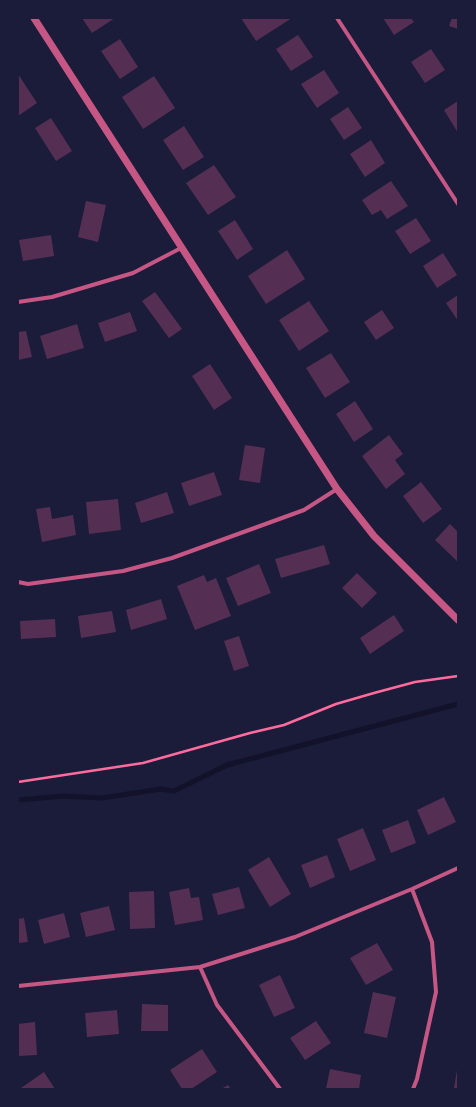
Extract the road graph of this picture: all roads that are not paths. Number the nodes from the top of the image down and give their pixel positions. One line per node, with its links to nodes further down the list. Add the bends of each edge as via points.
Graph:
1 (34, 18): 4 (street)
2 (337, 18): 3 (street)
3 (458, 204)
4 (181, 248): 5 (street, via 134,273 52,297); 6 (street)
5 (18, 302)
6 (337, 489): 7 (street, via 304,510 172,558 123,571 28,584); 8 (street, via 374,536)
7 (18, 582)
8 (458, 620)
9 (458, 868): 10 (street)
10 (412, 889): 11 (street, via 294,937); 14 (street, via 432,942 436,992 417,1079)
11 (200, 967): 12 (street); 13 (street, via 217,1005)
12 (18, 986)
13 (280, 1089)
14 (412, 1089)

